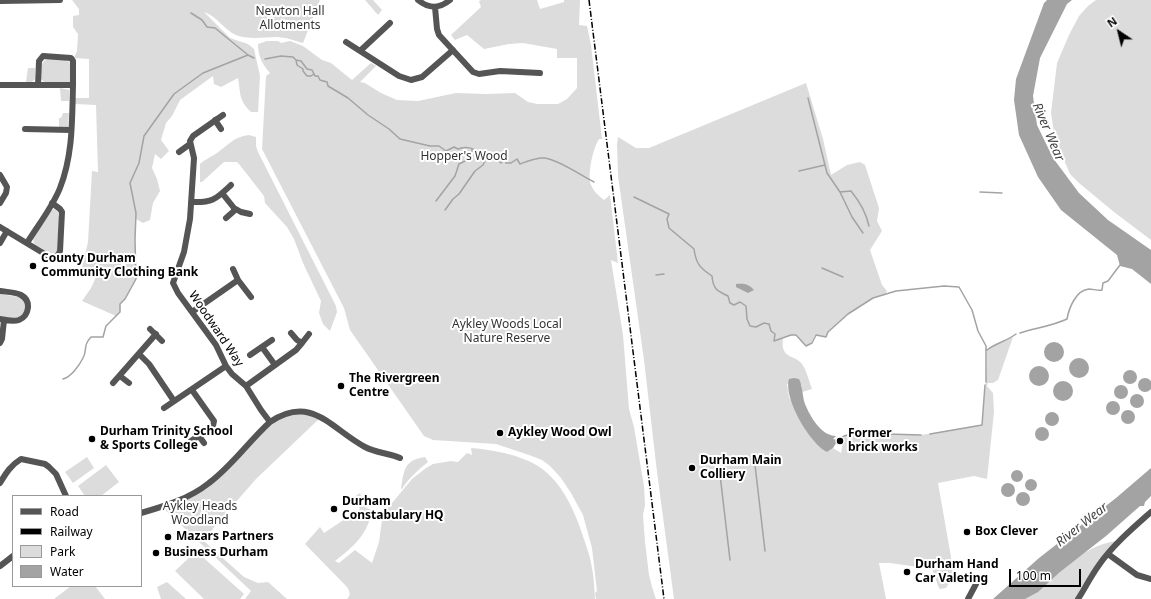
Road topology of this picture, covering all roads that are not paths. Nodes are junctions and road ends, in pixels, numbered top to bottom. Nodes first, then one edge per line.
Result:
1 (12, 0) edge
2 (60, 0) edge
3 (418, 0) edge
4 (450, 0) edge
5 (0, 1) edge
6 (435, 8) junction
7 (390, 24) dead end
8 (346, 42) dead end
9 (453, 50) junction
10 (360, 51) junction
11 (540, 73) dead end
12 (38, 85) junction
13 (0, 86) edge
14 (72, 86) junction
15 (223, 115) dead end
16 (216, 120) junction
17 (25, 129) dead end
18 (221, 129) dead end
19 (72, 130) junction
20 (190, 144) junction
21 (179, 152) dead end
22 (0, 175) edge
23 (231, 185) dead end
24 (222, 193) junction
25 (191, 202) junction
26 (0, 203) edge
27 (52, 203) junction
28 (234, 208) junction
29 (250, 214) dead end
30 (226, 218) dead end
31 (0, 226) edge
32 (7, 231) junction
33 (0, 243) edge
34 (27, 243) junction
35 (233, 269) dead end
36 (238, 280) junction
37 (0, 291) edge
38 (251, 297) dead end
39 (192, 312) junction
40 (2, 319) edge
41 (150, 329) dead end
42 (291, 333) dead end
43 (156, 334) junction
44 (309, 334) dead end
45 (272, 340) dead end
46 (162, 341) dead end
47 (0, 343) edge
48 (302, 343) junction
49 (262, 347) junction
50 (139, 354) junction
51 (250, 355) dead end
52 (275, 365) junction
53 (226, 366) junction
54 (120, 376) junction
55 (113, 383) dead end
56 (128, 384) dead end
57 (246, 386) junction
58 (192, 390) junction
59 (174, 401) junction
60 (164, 408) dead end
61 (270, 422) junction
62 (199, 436) junction
63 (191, 441) dead end
64 (204, 443) dead end
65 (400, 458) dead end
66 (0, 483) edge
67 (66, 495) edge
68 (1151, 512) edge
69 (142, 513) edge
70 (1108, 554) junction
71 (12, 557) edge
72 (0, 566) edge
73 (1151, 579) edge
74 (976, 584) dead end
75 (968, 599) edge
76 (1078, 599) edge

1 - 2 street
1 - 5 street
3 - 6 street
4 - 6 street
6 - 9 street
7 - 10 street
8 - 10 street
9 - 10 street
9 - 11 street
12 - 13 street
12 - 14 street
12 - 14 street
14 - 19 street
15 - 16 street
16 - 18 street
16 - 20 street
17 - 19 street
19 - 27 street
20 - 21 street
20 - 25 street, Woodward Way
22 - 26 street
23 - 24 street
24 - 25 street
24 - 28 street
25 - 39 street, Woodward Way
27 - 34 street
27 - 34 street
28 - 29 street
28 - 30 street
31 - 32 street
32 - 33 street
32 - 34 street
35 - 36 street
36 - 38 street
36 - 39 street
37 - 40 street
39 - 53 street, Woodward Way
40 - 47 street
41 - 43 street
42 - 48 street
43 - 46 street
43 - 50 street
44 - 48 street
45 - 49 street
48 - 52 street
49 - 51 street
49 - 52 street
50 - 54 street
50 - 59 street
52 - 57 street
53 - 57 street, Woodward Way
53 - 58 street
54 - 55 street
54 - 56 street
57 - 61 street, Woodward Way
58 - 59 street
58 - 62 street
59 - 60 street
61 - 65 street
61 - 69 street
62 - 63 street
62 - 64 street
66 - 67 street
68 - 70 street
70 - 73 street
70 - 76 street
71 - 72 street
74 - 75 street

